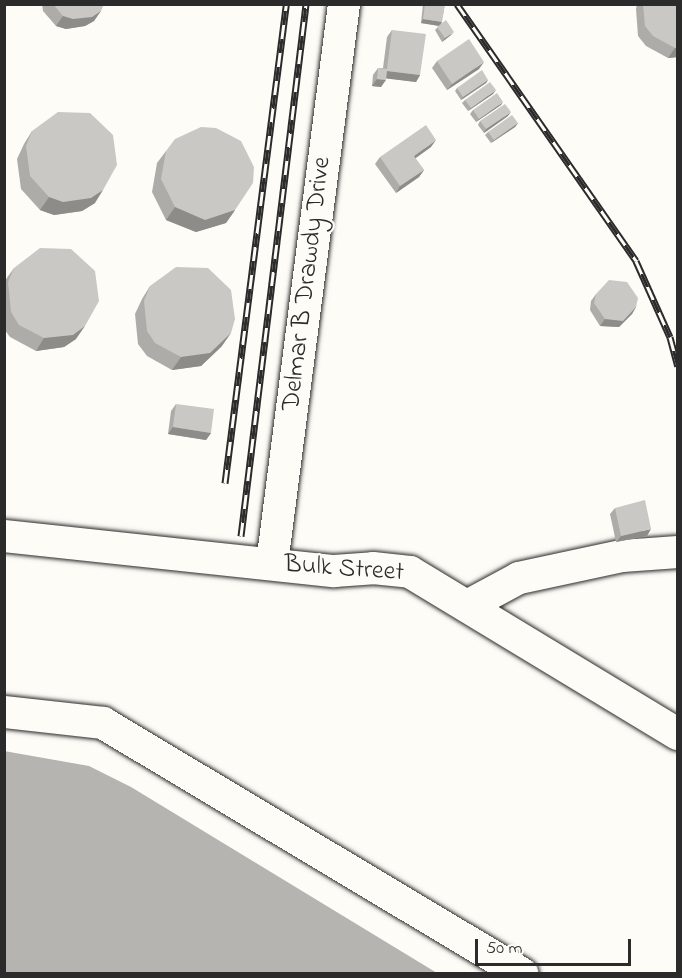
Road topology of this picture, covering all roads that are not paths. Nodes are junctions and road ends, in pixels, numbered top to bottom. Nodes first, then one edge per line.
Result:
1 (344, 4) edge
2 (4, 536) edge
3 (678, 552) edge
4 (272, 564) junction
5 (467, 606) junction
6 (4, 712) edge
7 (678, 734) edge
8 (523, 974) edge

1 - 4 street, Delmar B Drawdy Drive
2 - 4 street, Bulk Street
3 - 5 street
4 - 5 street, Bulk Street
5 - 7 street, Bulk Street
6 - 8 street

